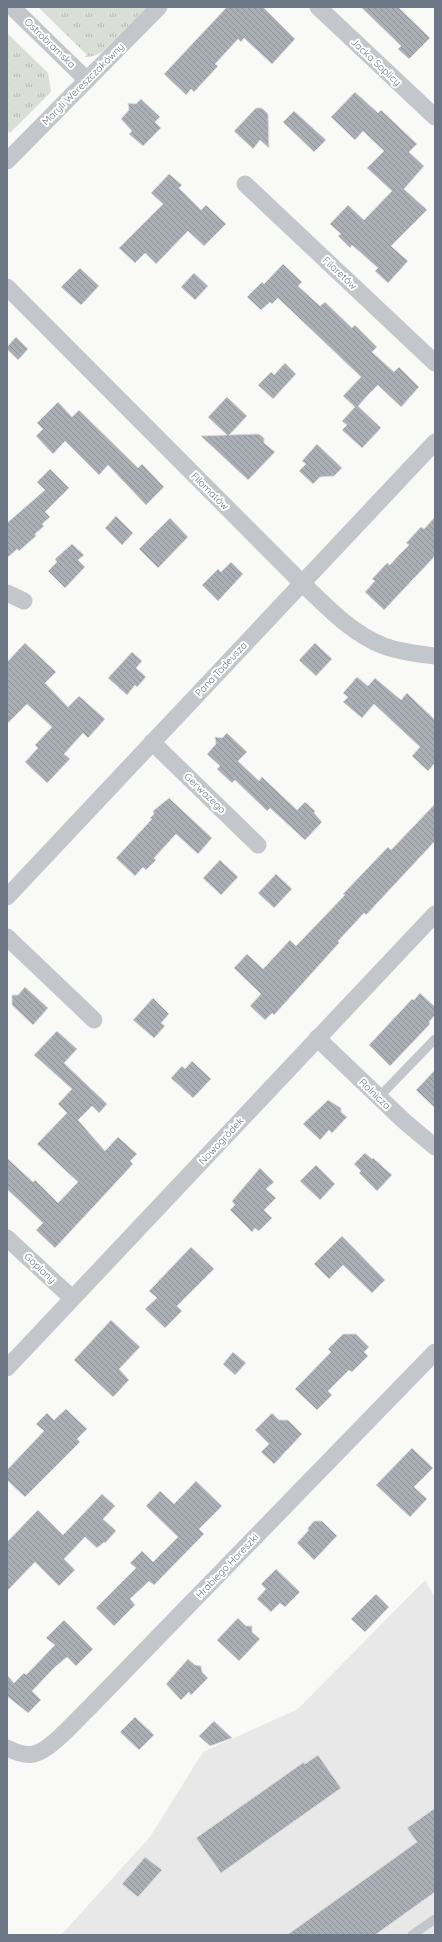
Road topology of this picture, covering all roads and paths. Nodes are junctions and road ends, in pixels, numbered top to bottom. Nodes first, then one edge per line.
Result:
1 (12, 7) edge
2 (159, 7) edge
3 (318, 7) edge
4 (87, 80) junction
5 (435, 117) edge
6 (7, 160) edge
7 (245, 184) dead end
8 (7, 288) edge
9 (435, 363) edge
10 (435, 442) edge
11 (302, 583) junction
12 (7, 593) edge
13 (24, 601) dead end
14 (435, 656) edge
15 (152, 742) junction
16 (258, 845) dead end
17 (7, 897) edge
18 (435, 914) edge
19 (7, 937) edge
20 (94, 1020) dead end
21 (317, 1038) junction
22 (435, 1039) edge
23 (379, 1097) junction
24 (435, 1147) edge
25 (7, 1238) edge
26 (72, 1298) junction
27 (435, 1352) edge
28 (7, 1368) edge
29 (7, 1748) edge
30 (435, 1919) edge
31 (412, 1935) edge

1 - 4 street, Ostrobramska
2 - 4 street, Maryli Wereszczakówny
3 - 5 street, Jacka Soplicy
4 - 6 street, Maryli Wereszczakówny
7 - 9 street, Filaretów
8 - 11 street, Filomatów
10 - 11 street, Pana Tadeusza
11 - 14 street, Filomatów
11 - 15 street, Pana Tadeusza
12 - 13 street
15 - 16 street, Gerwazego
15 - 17 street, Pana Tadeusza
18 - 21 street, Nowogródek
19 - 20 street
21 - 23 street, Rolnicza
21 - 26 street, Nowogródek
22 - 23 lane
23 - 24 street, Rolnicza
25 - 26 street, Goplany
26 - 28 street, Nowogródek
27 - 29 street, Hrabiego Horeszki
30 - 31 lane

